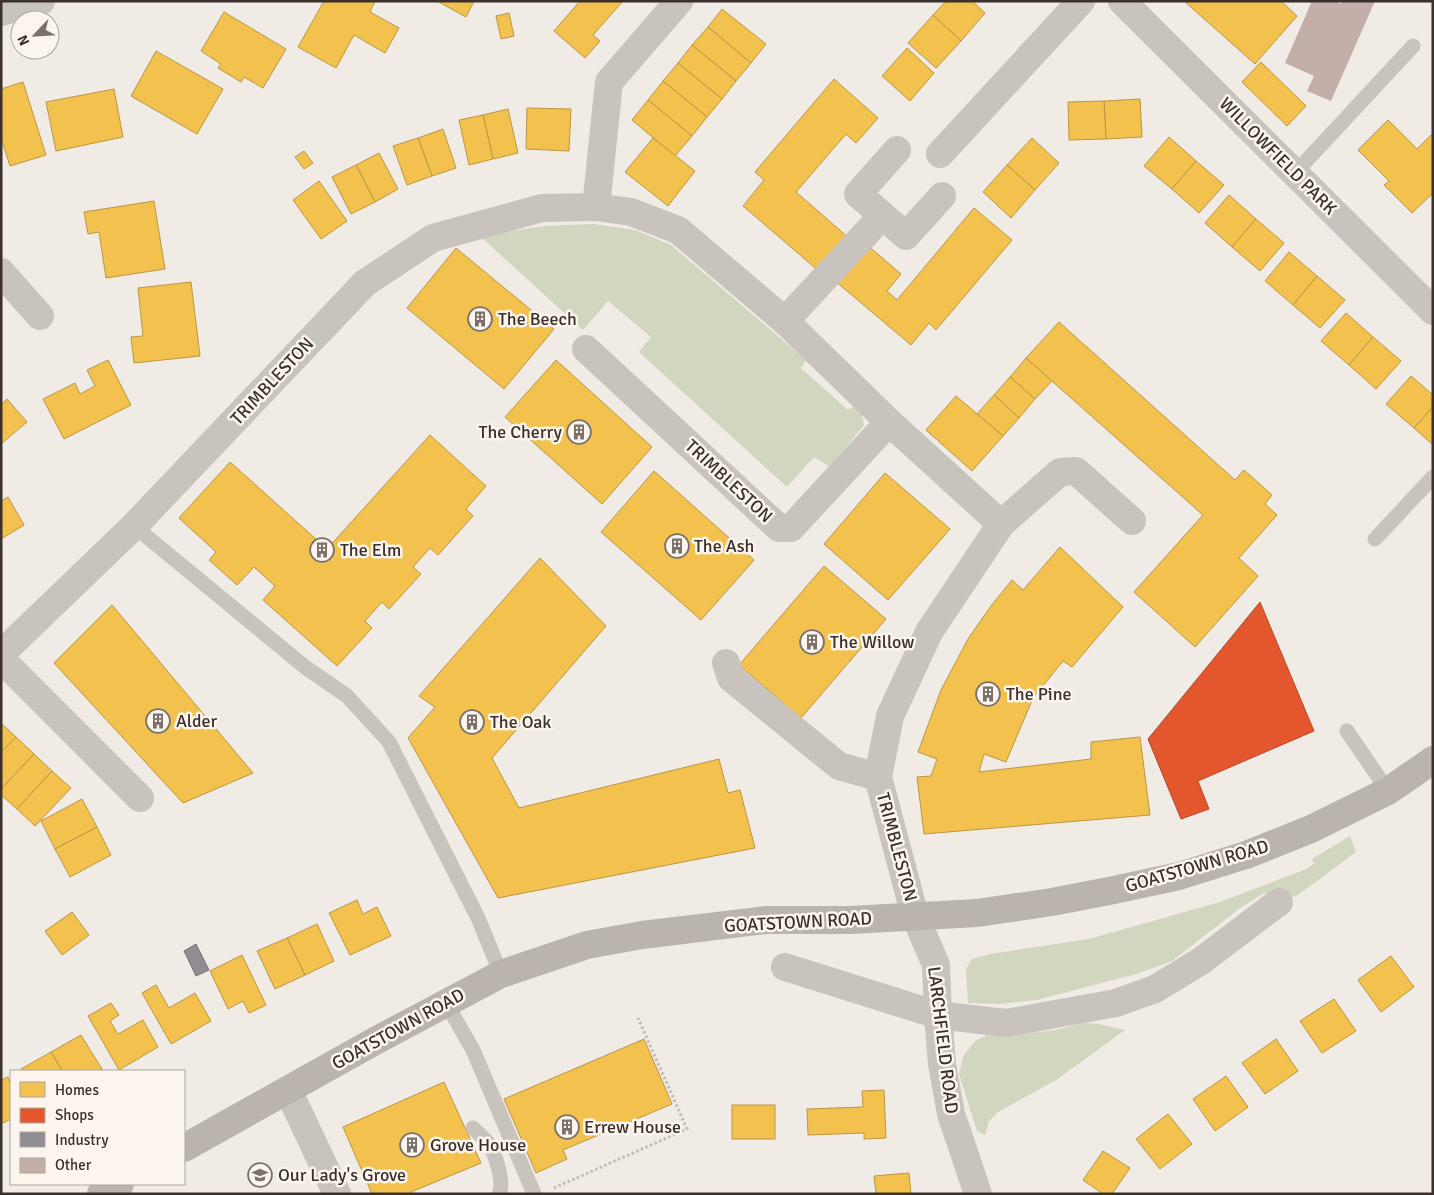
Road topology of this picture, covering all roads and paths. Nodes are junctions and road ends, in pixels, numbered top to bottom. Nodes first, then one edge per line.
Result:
1 (42, 1) edge
2 (679, 1) edge
3 (1081, 1) edge
4 (1122, 1) edge
5 (1, 12) edge
6 (1413, 46) dead end
7 (898, 150) dead end
8 (940, 154) dead end
9 (1295, 173) junction
10 (942, 196) dead end
11 (596, 207) junction
12 (882, 216) junction
13 (1, 272) edge
14 (1433, 311) edge
15 (40, 316) dead end
16 (785, 321) junction
17 (586, 349) dead end
18 (889, 422) junction
19 (1433, 477) edge
20 (1132, 521) dead end
21 (1001, 524) junction
22 (134, 526) junction
23 (1376, 539) dead end
24 (1, 654) edge
25 (1, 659) edge
26 (726, 663) dead end
27 (1347, 731) dead end
28 (1433, 760) edge
29 (878, 777) junction
30 (1388, 791) junction
31 (140, 798) dead end
32 (1279, 902) dead end
33 (915, 916) junction
34 (785, 966) dead end
35 (501, 974) junction
36 (446, 1002) junction
37 (938, 1015) junction
38 (638, 1018) dead end
39 (288, 1090) junction
40 (473, 1128) dead end
41 (185, 1147) edge
42 (118, 1185) edge
43 (541, 1192) edge
44 (101, 1194) edge
45 (336, 1194) edge
46 (499, 1194) edge
47 (978, 1194) edge

1 - 5 street
2 - 11 street
3 - 8 street
4 - 9 street, WILLOWFIELD PARK
6 - 9 lane
7 - 12 street
9 - 14 street, WILLOWFIELD PARK
10 - 12 street
11 - 16 street, TRIMBLESTON
11 - 22 street, TRIMBLESTON
12 - 16 street
13 - 15 street
16 - 18 street, TRIMBLESTON
17 - 18 street, TRIMBLESTON
18 - 21 street, TRIMBLESTON
19 - 23 lane
20 - 21 street, TRIMBLESTON
21 - 29 street, TRIMBLESTON
22 - 24 street, TRIMBLESTON
22 - 35 lane
25 - 31 street
26 - 29 street, TRIMBLESTON
27 - 30 lane
28 - 30 main road, GOATSTOWN ROAD
29 - 33 street, TRIMBLESTON
30 - 33 main road, GOATSTOWN ROAD
32 - 37 street
33 - 35 main road, GOATSTOWN ROAD
33 - 37 street, LARCHFIELD ROAD
34 - 37 street
35 - 36 main road, GOATSTOWN ROAD
36 - 39 main road, GOATSTOWN ROAD
36 - 43 lane
37 - 47 street, LARCHFIELD ROAD
38 - 43 path
39 - 41 main road, GOATSTOWN ROAD
39 - 45 street
40 - 46 lane
42 - 44 main road

